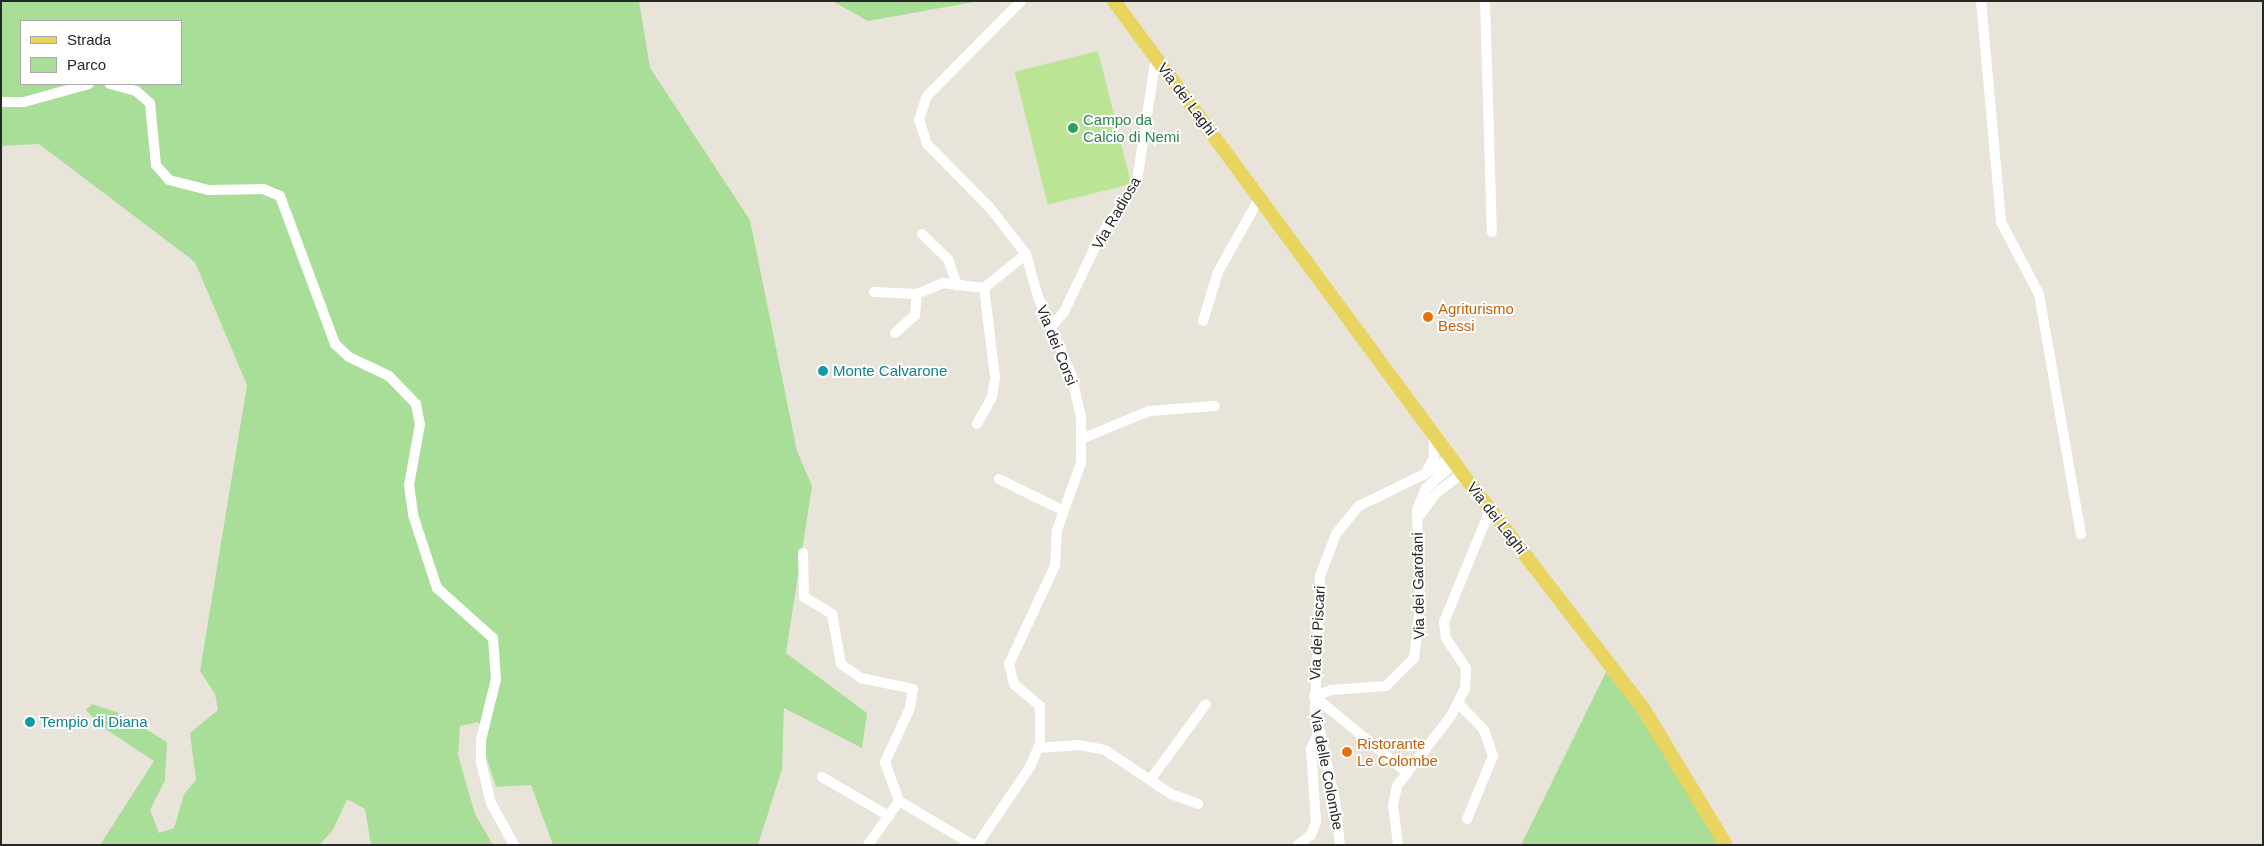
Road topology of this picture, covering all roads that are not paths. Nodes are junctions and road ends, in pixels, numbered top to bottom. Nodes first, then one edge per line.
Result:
1 (1021, 1) edge
2 (1114, 1) edge
3 (1486, 1) edge
4 (1981, 1) edge
5 (1156, 58) junction
6 (85, 85) edge
7 (115, 85) edge
8 (1, 102) edge
9 (1260, 197) junction
10 (1492, 232) dead end
11 (922, 234) dead end
12 (1026, 254) junction
13 (957, 285) junction
14 (984, 288) junction
15 (874, 292) dead end
16 (916, 294) junction
17 (1203, 321) dead end
18 (1051, 327) junction
19 (895, 333) dead end
20 (1215, 406) dead end
21 (977, 424) dead end
22 (1434, 434) junction
23 (1082, 439) junction
24 (1456, 465) junction
25 (1425, 474) junction
26 (999, 479) dead end
27 (1490, 510) junction
28 (1064, 511) junction
29 (2081, 534) dead end
30 (803, 553) dead end
31 (1314, 696) junction
32 (1206, 704) dead end
33 (1458, 704) junction
34 (1319, 731) junction
35 (1038, 748) junction
36 (1406, 772) junction
37 (822, 777) dead end
38 (1150, 780) junction
39 (899, 801) junction
40 (1198, 804) dead end
41 (889, 816) junction
42 (1467, 820) dead end
43 (514, 845) edge
44 (868, 845) edge
45 (975, 845) edge
46 (1298, 845) edge
47 (1340, 845) edge
48 (1398, 845) edge
49 (1726, 845) edge

1 - 12 street, Via dei Corsi
2 - 5 main road, Via dei Laghi
3 - 10 street
4 - 29 street
5 - 9 main road, Via dei Laghi
5 - 18 street, Via Radiosa
6 - 8 street
7 - 43 street
9 - 17 street
9 - 22 main road, Via dei Laghi
11 - 13 street
12 - 14 street
12 - 18 street, Via dei Corsi
13 - 14 street
13 - 16 street
14 - 21 street
15 - 16 street
16 - 19 street
18 - 23 street, Via dei Corsi
20 - 23 street
22 - 24 main road, Via dei Laghi
22 - 25 street
23 - 28 street, Via dei Corsi
24 - 25 street, Via dei Piscari
24 - 27 main road, Via dei Laghi
24 - 31 street, Via dei Garofani
25 - 31 street, Via dei Piscari
26 - 28 street
27 - 33 street
27 - 49 main road, Via dei Laghi
28 - 35 street, Via dei Corsi
30 - 39 street
31 - 34 street, Via delle Colombe
31 - 36 street
32 - 38 street
33 - 36 street
33 - 42 street
34 - 46 street
34 - 47 street, Via delle Colombe
35 - 38 street
35 - 45 street, Via dei Corsi
36 - 48 street
37 - 41 street
38 - 40 street
39 - 41 street
39 - 45 street
41 - 44 street

